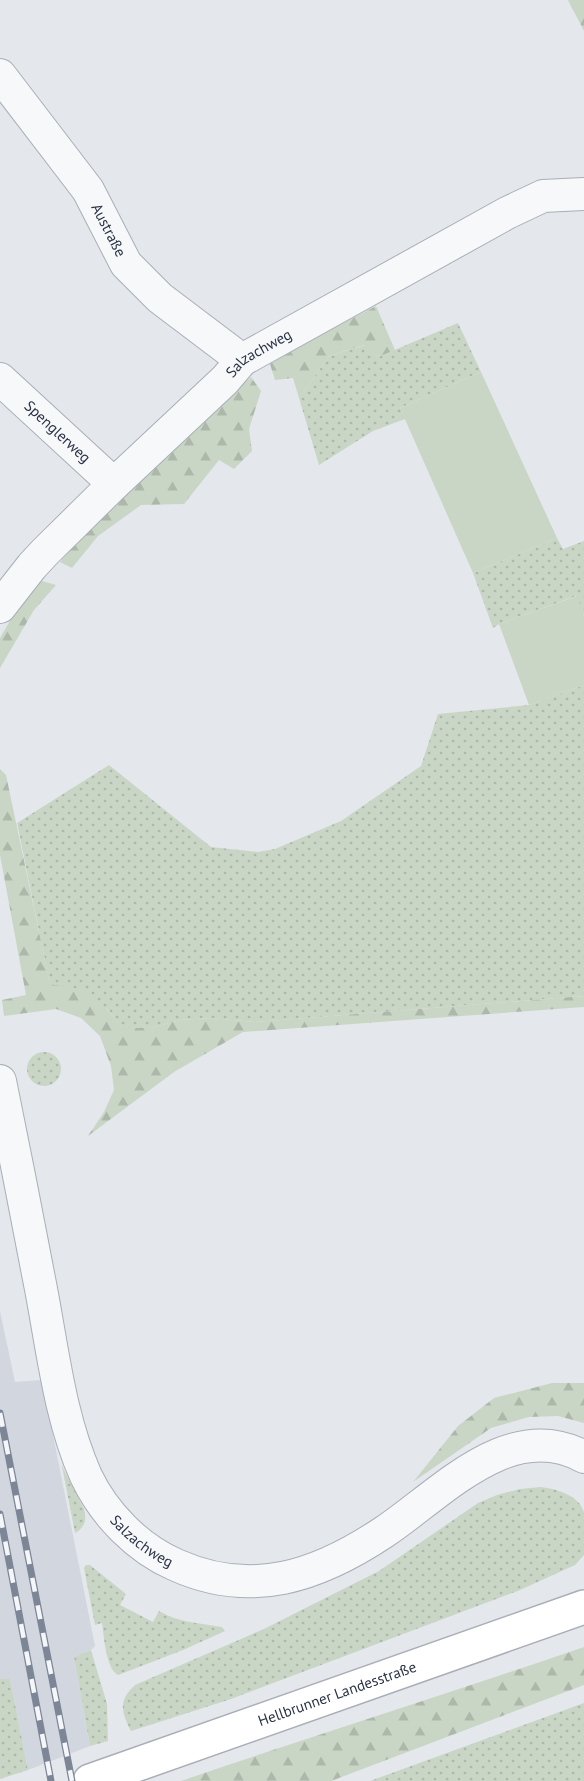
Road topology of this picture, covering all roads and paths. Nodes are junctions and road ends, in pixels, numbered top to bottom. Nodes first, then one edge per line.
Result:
1 (0, 75) edge
2 (584, 194) edge
3 (242, 360) junction
4 (0, 379) edge
5 (114, 484) junction
6 (0, 607) edge
7 (0, 1081) edge
8 (584, 1457) edge
9 (584, 1607) edge
10 (90, 1781) edge

1 - 3 street, Austraße
2 - 3 street, Salzachweg
3 - 5 street, Salzachweg
4 - 5 street, Spenglerweg
5 - 6 street, Salzachweg
7 - 8 street, Salzachweg
9 - 10 main road, Hellbrunner Landesstraße

